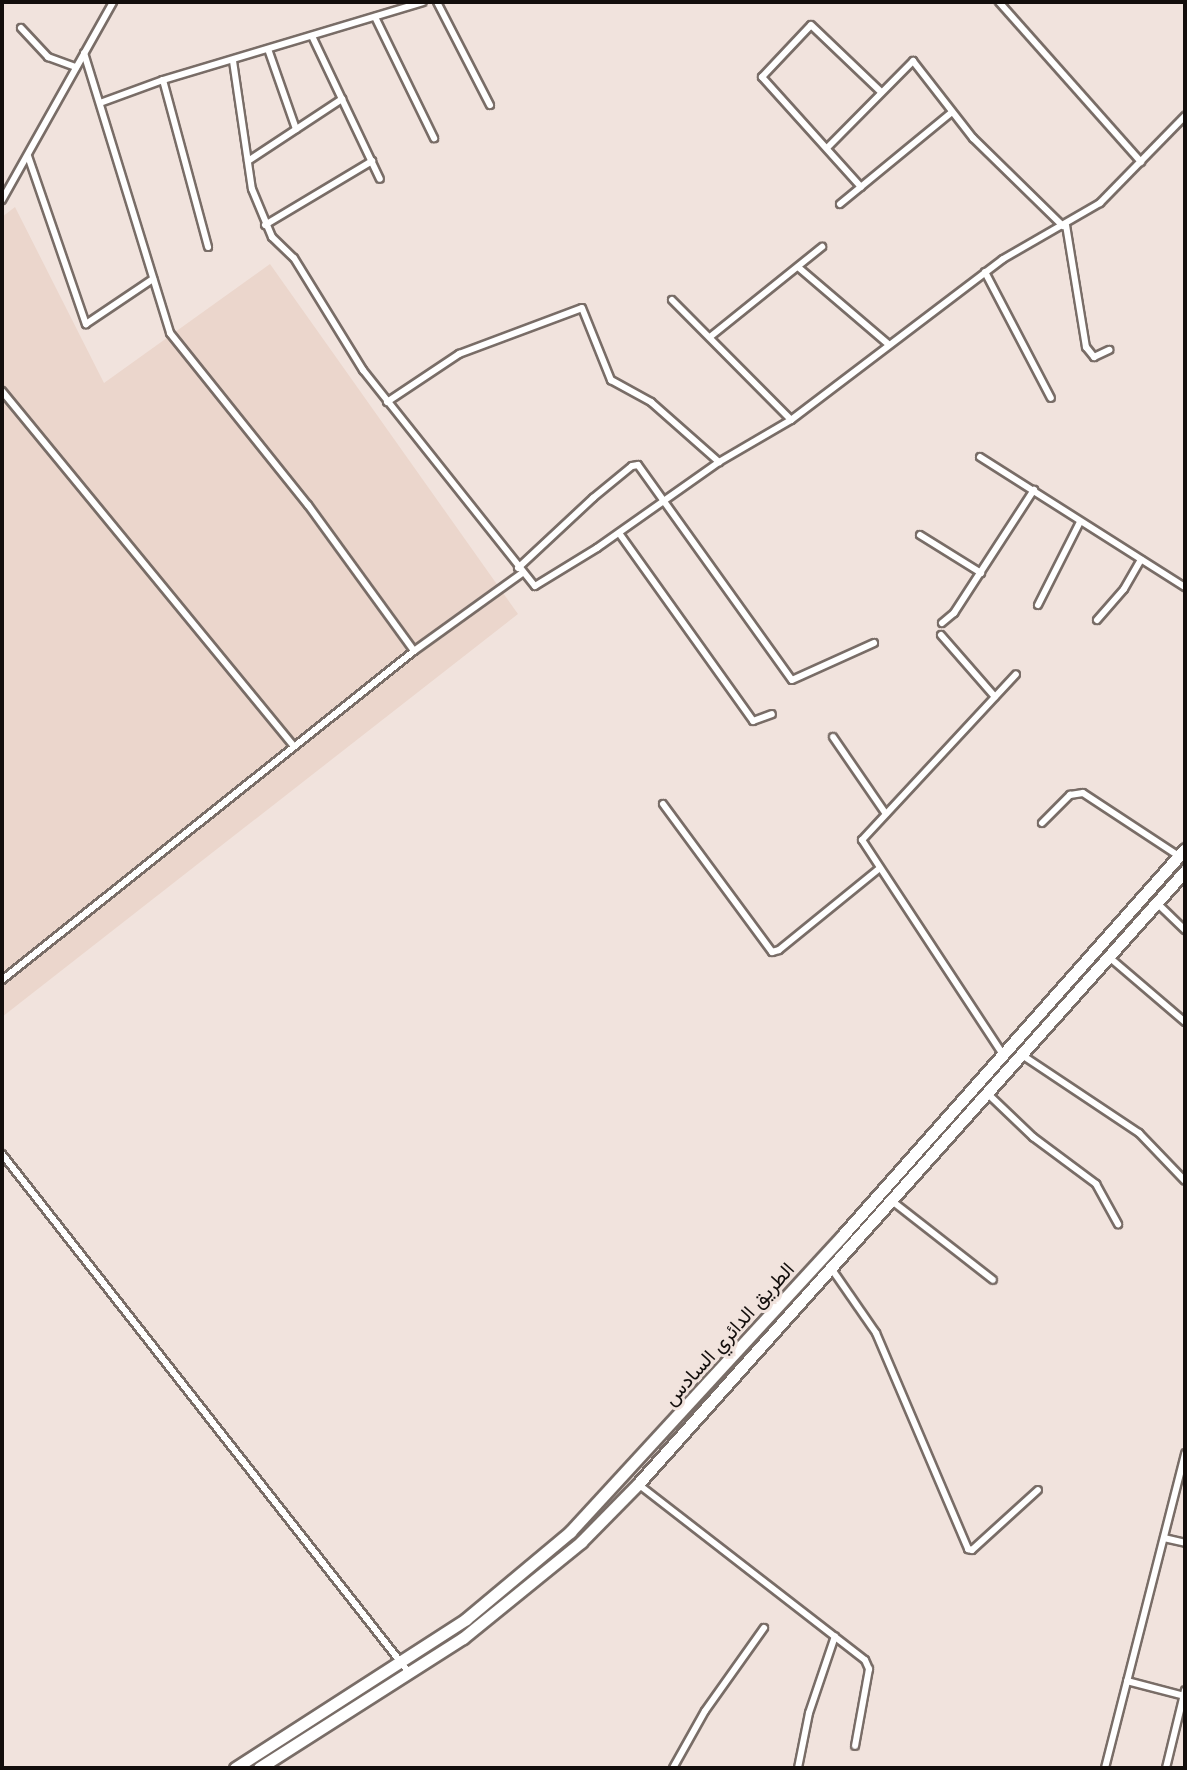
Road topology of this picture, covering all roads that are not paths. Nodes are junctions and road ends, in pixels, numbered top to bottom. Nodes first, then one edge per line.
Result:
1 (113, 2) edge
2 (423, 2) edge
3 (437, 2) edge
4 (999, 2) edge
5 (375, 17) junction
6 (21, 28) dead end
7 (312, 36) junction
8 (268, 49) junction
9 (84, 53) junction
10 (233, 61) junction
11 (76, 67) junction
12 (163, 80) junction
13 (881, 92) junction
14 (342, 99) junction
15 (100, 103) junction
16 (490, 105) dead end
17 (952, 112) junction
18 (1185, 116) edge
19 (296, 129) junction
20 (434, 138) dead end
21 (828, 147) junction
22 (28, 156) junction
23 (248, 161) junction
24 (372, 161) junction
25 (1141, 162) junction
26 (380, 179) dead end
27 (861, 187) junction
28 (2, 200) edge
29 (840, 204) dead end
30 (265, 225) junction
31 (1065, 225) junction
32 (208, 247) dead end
33 (822, 247) dead end
34 (798, 267) junction
35 (985, 272) junction
36 (153, 279) junction
37 (672, 300) dead end
38 (710, 337) junction
39 (888, 344) junction
40 (1109, 350) dead end
41 (2, 391) edge
42 (1051, 398) dead end
43 (387, 402) junction
44 (791, 420) junction
45 (980, 457) dead end
46 (719, 462) junction
47 (1034, 490) junction
48 (665, 501) junction
49 (1080, 522) junction
50 (619, 533) junction
51 (920, 535) dead end
52 (1141, 559) junction
53 (520, 570) junction
54 (981, 573) junction
55 (1185, 587) edge
56 (1038, 605) dead end
57 (1097, 620) dead end
58 (942, 623) dead end
59 (941, 635) dead end
60 (874, 643) dead end
61 (414, 651) junction
62 (1016, 674) dead end
63 (995, 697) junction
64 (772, 714) dead end
65 (833, 737) dead end
66 (294, 747) junction
67 (663, 804) dead end
68 (886, 814) junction
69 (1042, 823) dead end
70 (1182, 853) edge
71 (880, 868) junction
72 (1185, 871) edge
73 (1157, 903) junction
74 (1185, 930) edge
75 (1109, 957) junction
76 (2, 980) edge
77 (1185, 1022) edge
78 (1021, 1032) junction
79 (1033, 1042) junction
80 (1002, 1053) junction
81 (1022, 1055) junction
82 (987, 1093) junction
83 (2, 1154) edge
84 (1185, 1181) edge
85 (891, 1201) junction
86 (1118, 1224) dead end
87 (831, 1268) junction
88 (993, 1280) dead end
89 (1185, 1453) edge
90 (638, 1484) junction
91 (1038, 1490) dead end
92 (610, 1493) junction
93 (620, 1503) junction
94 (1164, 1538) junction
95 (1185, 1543) edge
96 (503, 1590) junction
97 (512, 1602) junction
98 (764, 1628) dead end
99 (835, 1636) junction
100 (402, 1662) junction
101 (410, 1674) junction
102 (1127, 1681) junction
103 (1184, 1693) edge
104 (855, 1746) dead end
105 (235, 1768) edge
106 (259, 1768) edge
107 (673, 1768) edge
108 (798, 1768) edge
109 (1105, 1768) edge
110 (1166, 1768) edge

1 - 9 street
2 - 5 street
3 - 16 street
4 - 25 street
5 - 7 street
5 - 20 street
6 - 11 street
7 - 8 street
7 - 14 street
8 - 10 street
8 - 19 street
9 - 11 street
9 - 15 street
10 - 12 street
10 - 23 street
11 - 22 street
12 - 15 street
12 - 32 street
13 - 17 street
13 - 21 street
13 - 21 street
14 - 19 street
14 - 24 street
15 - 36 street
17 - 27 street
17 - 31 street
18 - 25 street
19 - 23 street
21 - 27 street
22 - 28 street
22 - 36 street
23 - 30 street
24 - 26 street
24 - 30 street
25 - 31 street
27 - 29 street
30 - 43 street
31 - 35 street
31 - 40 street
33 - 34 street
34 - 38 street
34 - 39 street
35 - 39 street
35 - 42 street
36 - 61 street
37 - 38 street
38 - 44 street
39 - 44 street
41 - 66 street
43 - 46 street
43 - 53 street
44 - 46 street
45 - 47 street
46 - 48 street
47 - 49 street
47 - 54 street
48 - 50 street
48 - 53 street
48 - 60 street
49 - 52 street
49 - 56 street
50 - 53 street
50 - 64 street
51 - 54 street
52 - 55 street
52 - 57 street
53 - 61 street
54 - 58 street
59 - 63 street
61 - 66 street
62 - 63 street
63 - 68 street
65 - 68 street
66 - 76 street
67 - 71 street
68 - 71 street
69 - 70 street
70 - 78 highway, الطريق الدائري السادس
71 - 80 street
72 - 73 highway, الطريق الدائري السادس
73 - 74 street
73 - 75 highway, الطريق الدائري السادس
75 - 77 street
75 - 79 highway, الطريق الدائري السادس
78 - 79 highway
78 - 80 highway, الطريق الدائري السادس
79 - 81 highway, الطريق الدائري السادس
80 - 92 highway, الطريق الدائري السادس
81 - 82 highway, الطريق الدائري السادس
81 - 84 street
82 - 85 highway, الطريق الدائري السادس
82 - 86 street
83 - 100 street
85 - 87 highway, الطريق الدائري السادس
85 - 88 street
87 - 90 highway, الطريق الدائري السادس
87 - 91 street
89 - 94 street
90 - 93 highway, الطريق الدائري السادس
90 - 99 street
92 - 93 highway
92 - 96 highway, الطريق الدائري السادس
93 - 97 highway, الطريق الدائري السادس
94 - 95 street
94 - 102 street
96 - 97 highway
96 - 100 highway, الطريق الدائري السادس
97 - 101 highway, الطريق الدائري السادس
98 - 107 street
99 - 104 street
99 - 108 street
100 - 101 street
100 - 105 highway, الطريق الدائري السادس
101 - 106 highway, الطريق الدائري السادس
102 - 103 street
102 - 109 street
103 - 110 street

